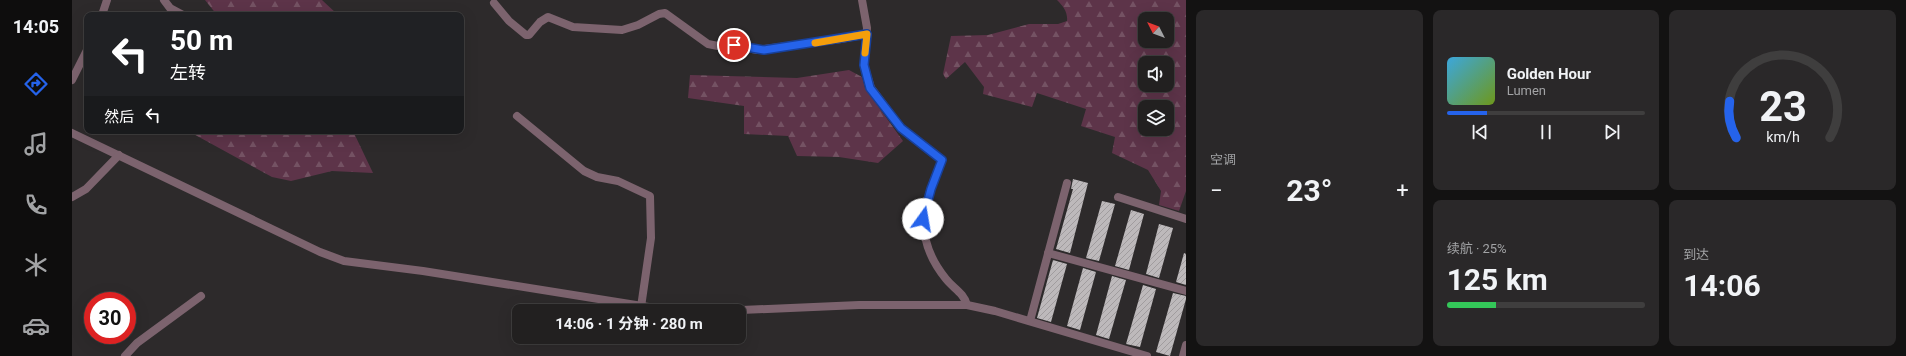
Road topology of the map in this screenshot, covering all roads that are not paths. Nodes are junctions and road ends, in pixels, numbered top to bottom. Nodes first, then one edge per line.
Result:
1 (107, 0) edge
2 (164, 0) edge
3 (862, 0) edge
4 (494, 3) dead end
5 (103, 12) edge
6 (177, 12) edge
7 (867, 34) junction
8 (84, 56) edge
9 (72, 80) edge
10 (517, 116) dead end
11 (72, 132) edge
12 (119, 156) junction
13 (1067, 183) dead end
14 (72, 197) edge
15 (1118, 197) dead end
16 (1186, 219) edge
17 (1048, 253) junction
18 (1186, 291) edge
19 (202, 296) dead end
20 (623, 304) edge
21 (641, 304) edge
22 (967, 305) junction
23 (746, 310) edge
24 (1030, 321) junction
25 (1186, 345) edge
26 (125, 356) edge
27 (1147, 356) edge
28 (1183, 356) edge

1 - 5 street
2 - 6 street
3 - 7 street
4 - 7 street
7 - 22 street
8 - 9 street
10 - 21 street
11 - 12 street
12 - 14 street
12 - 20 street
13 - 17 street
15 - 16 street
17 - 18 street
17 - 24 street
19 - 26 street
22 - 23 street
22 - 24 street
24 - 27 street
25 - 28 street

